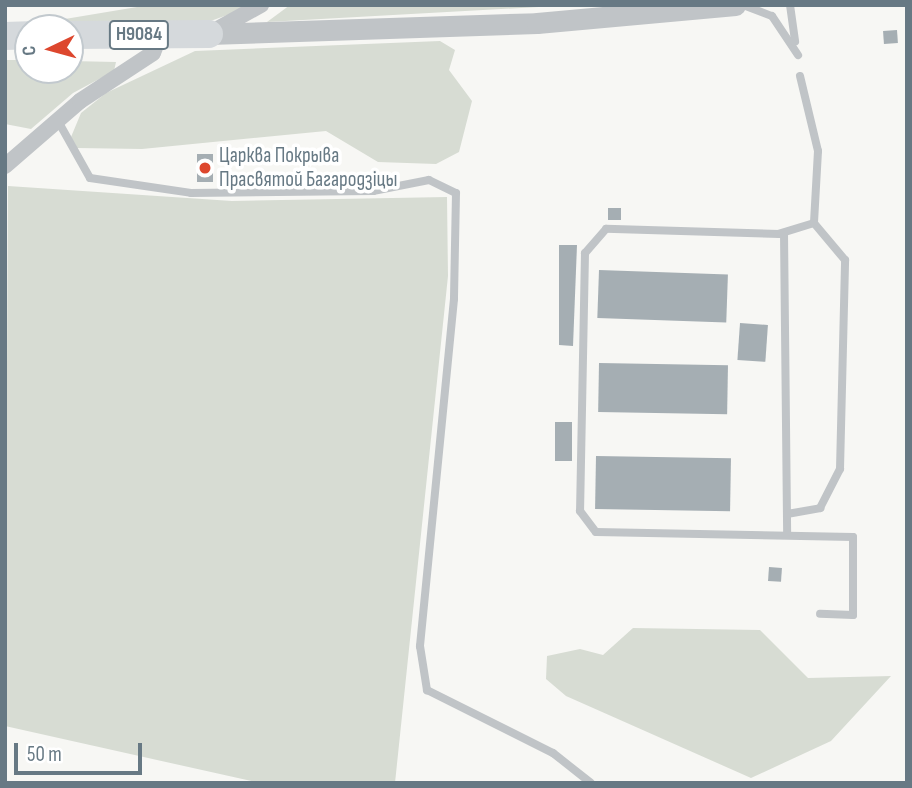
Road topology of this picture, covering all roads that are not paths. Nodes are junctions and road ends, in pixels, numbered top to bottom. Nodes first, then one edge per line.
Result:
1 (261, 5) edge
2 (735, 5) edge
3 (743, 5) edge
4 (790, 5) edge
5 (209, 34) junction
6 (84, 35) edge
7 (160, 35) junction
8 (800, 76) dead end
9 (58, 121) junction
10 (5, 166) edge
11 (814, 223) junction
12 (784, 233) junction
13 (787, 514) junction
14 (787, 531) junction
15 (820, 614) dead end
16 (591, 783) edge

1 - 5 street
2 - 5 street, Н9084
3 - 4 lane
5 - 7 highway, Н9084
6 - 7 highway, Н9084
7 - 9 street
8 - 11 lane
9 - 10 street
9 - 16 lane
11 - 12 lane
11 - 13 lane
12 - 13 lane
12 - 14 lane
13 - 14 lane
14 - 15 lane

